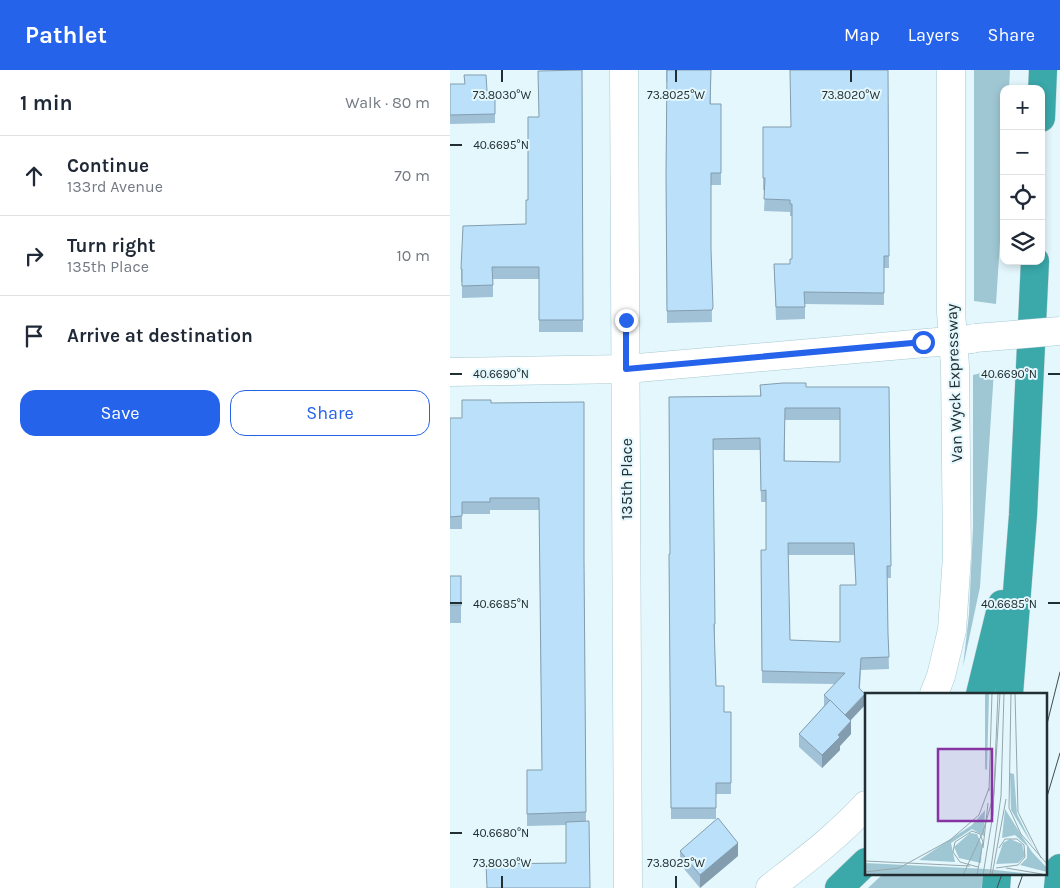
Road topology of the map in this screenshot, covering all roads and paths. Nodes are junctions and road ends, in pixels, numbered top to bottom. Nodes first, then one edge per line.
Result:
1 (624, 70) edge
2 (951, 70) edge
3 (1044, 70) edge
4 (1043, 85) edge
5 (1035, 265) edge
6 (1060, 331) edge
7 (964, 339) junction
8 (626, 369) junction
9 (450, 372) edge
10 (1023, 515) junction
11 (934, 693) edge
12 (980, 693) edge
13 (1009, 693) edge
14 (865, 806) edge
15 (865, 863) edge
16 (1060, 868) edge
17 (628, 888) edge
18 (770, 888) edge
19 (839, 888) edge
20 (1058, 888) edge

1 - 8 street, 135th Place
2 - 7 street, Van Wyck Expressway
3 - 4 highway
5 - 10 highway
6 - 7 street, bridge
7 - 8 street
7 - 11 street, Van Wyck Expressway
8 - 9 street
8 - 17 street, 135th Place
10 - 12 highway
10 - 13 highway
14 - 18 street
15 - 19 highway
16 - 20 highway

